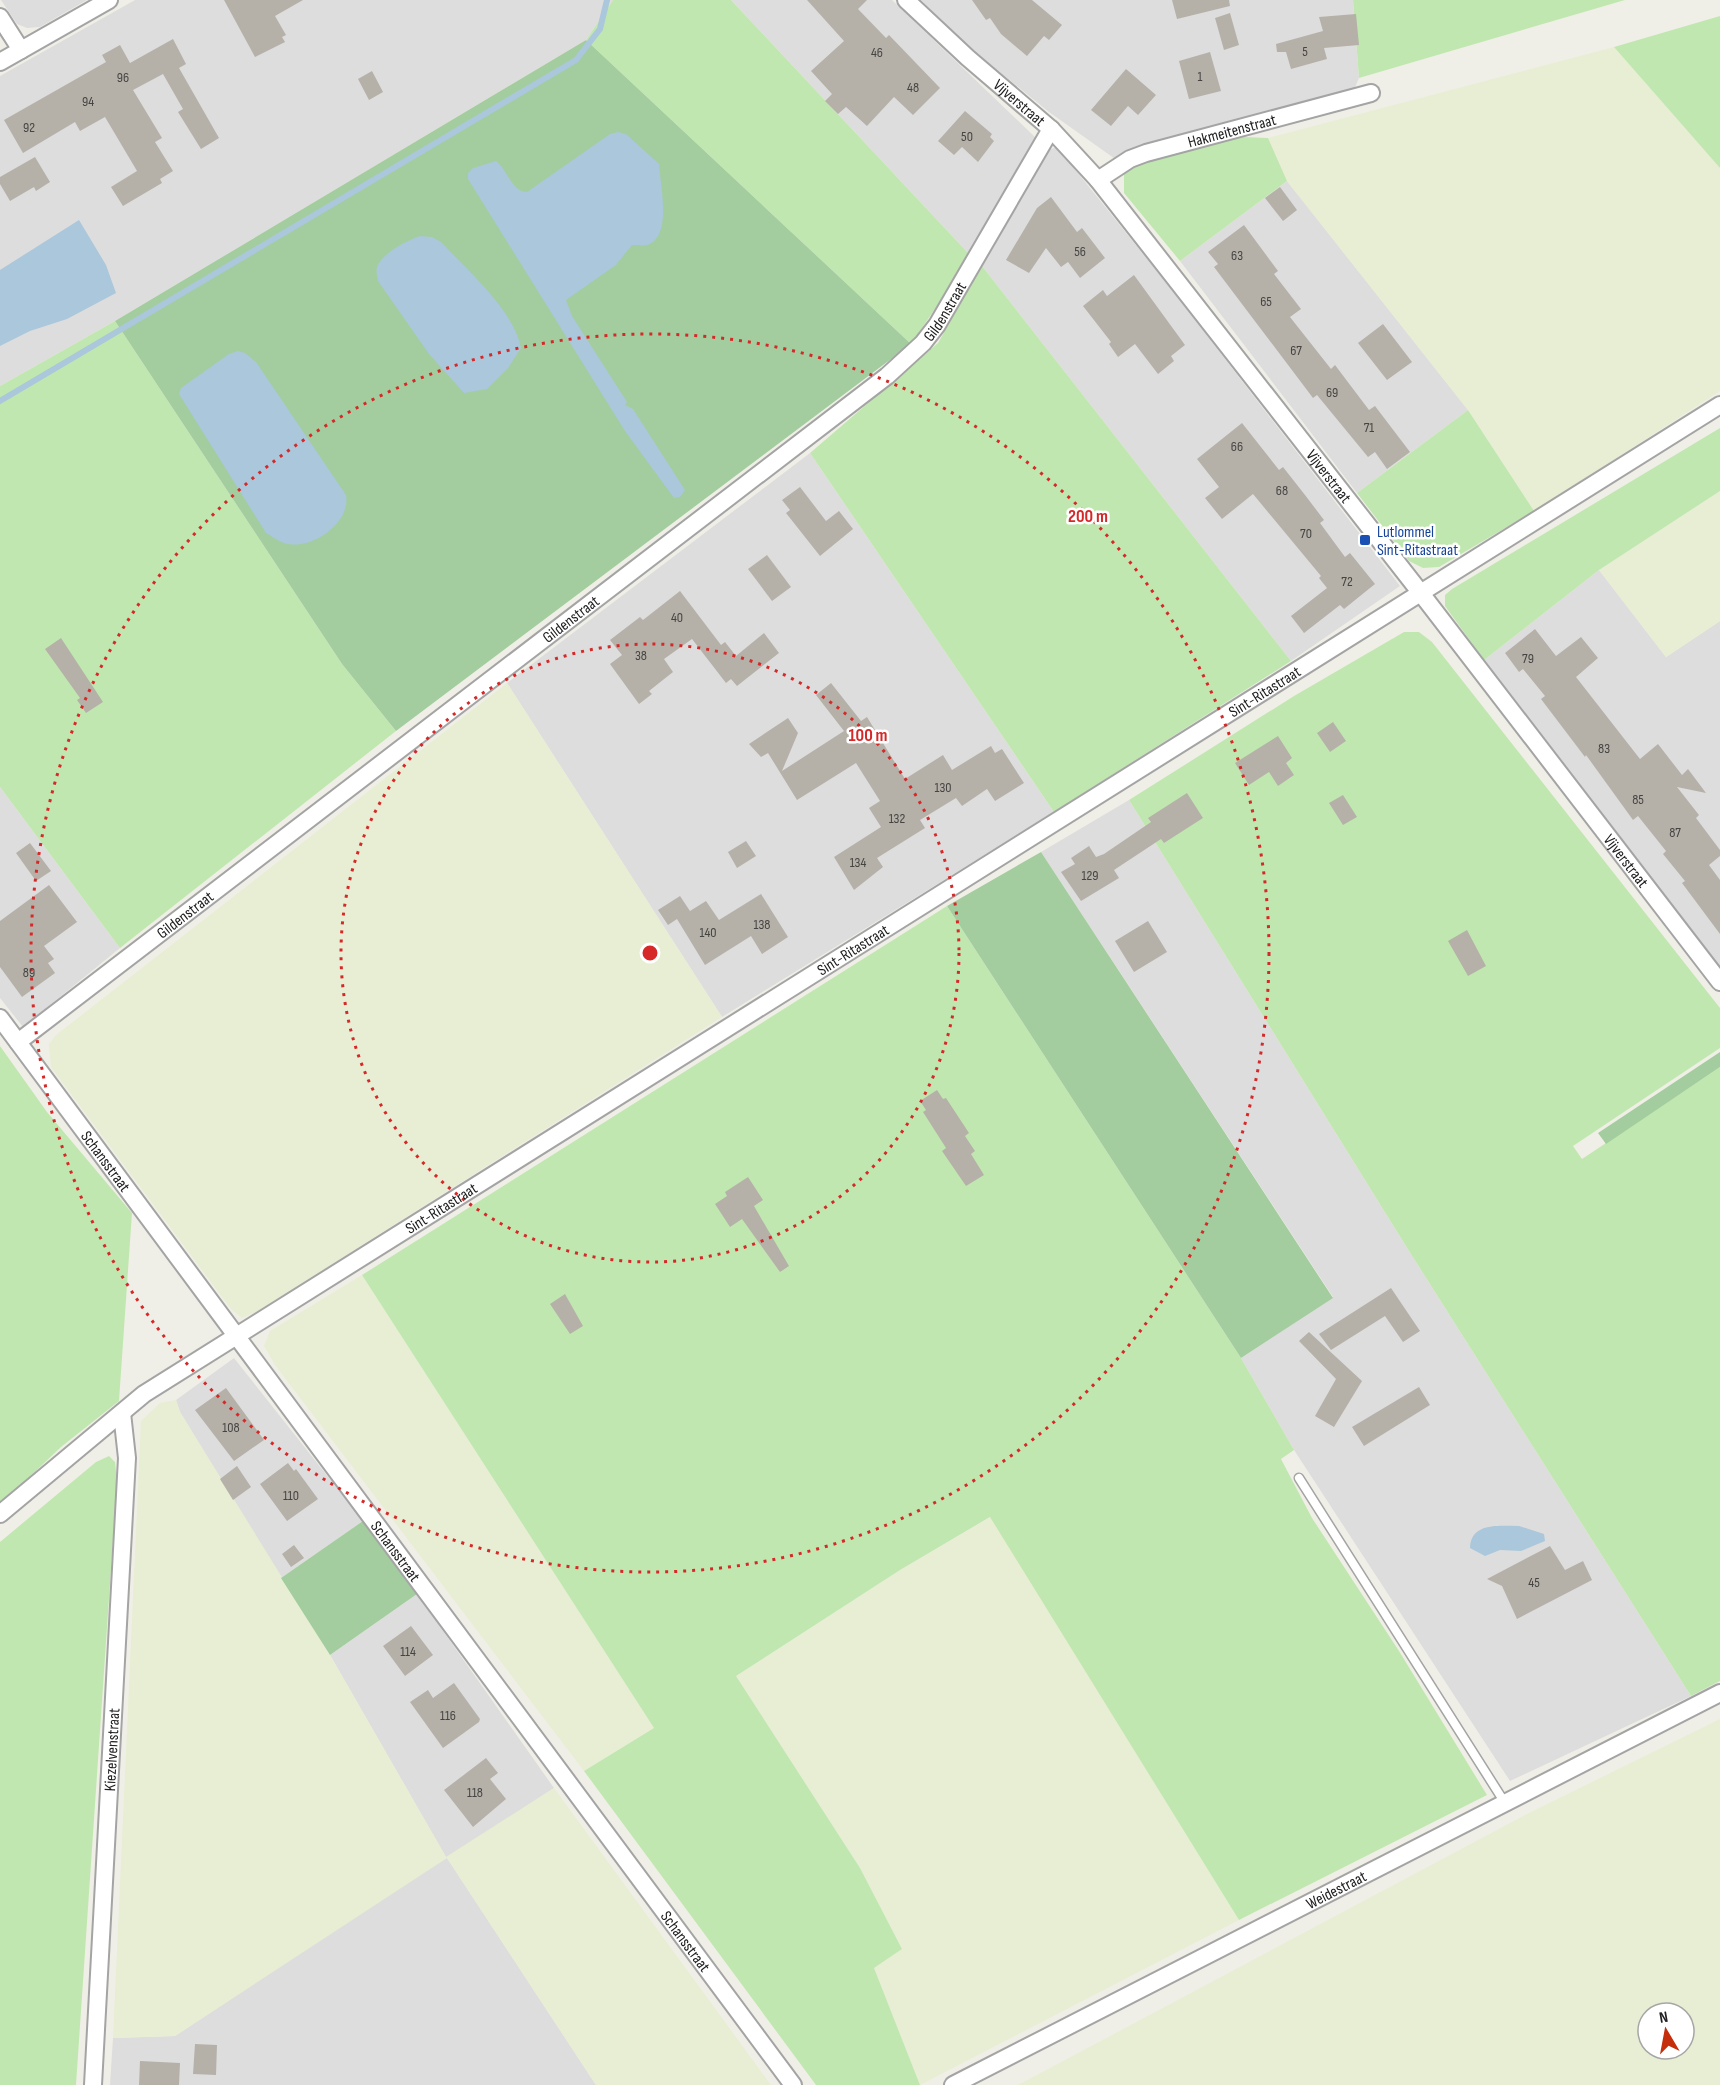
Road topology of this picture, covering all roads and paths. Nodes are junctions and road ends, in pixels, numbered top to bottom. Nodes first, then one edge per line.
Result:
1 (109, 0) edge
2 (906, 0) edge
3 (0, 17) edge
4 (21, 50) junction
5 (0, 62) edge
6 (1371, 93) dead end
7 (1051, 129) junction
8 (1098, 180) junction
9 (1720, 405) edge
10 (1420, 592) junction
11 (1720, 982) edge
12 (0, 1018) edge
13 (18, 1042) junction
14 (238, 1337) junction
15 (122, 1413) junction
16 (1299, 1478) dead end
17 (0, 1514) edge
18 (1720, 1693) edge
19 (1505, 1803) junction
20 (93, 2085) edge
21 (793, 2085) edge
22 (953, 2085) edge

1 - 4 street
2 - 7 street, Vijverstraat
3 - 4 street
4 - 5 street
6 - 8 street, Hakmeitenstraat
7 - 8 street, Vijverstraat
7 - 13 street, Gildenstraat
8 - 10 street, Vijverstraat
9 - 10 street, Sint-Ritastraat
10 - 11 street, Vijverstraat
10 - 14 street, Sint-Ritastraat
12 - 13 street, Schansstraat
13 - 14 street, Schansstraat
14 - 15 street, Sint-Ritastraat
14 - 21 street, Schansstraat
15 - 17 street, Sint-Ritastraat
15 - 20 street, Kiezelvenstraat
16 - 19 lane
18 - 19 street, Weidestraat
19 - 22 street, Weidestraat

